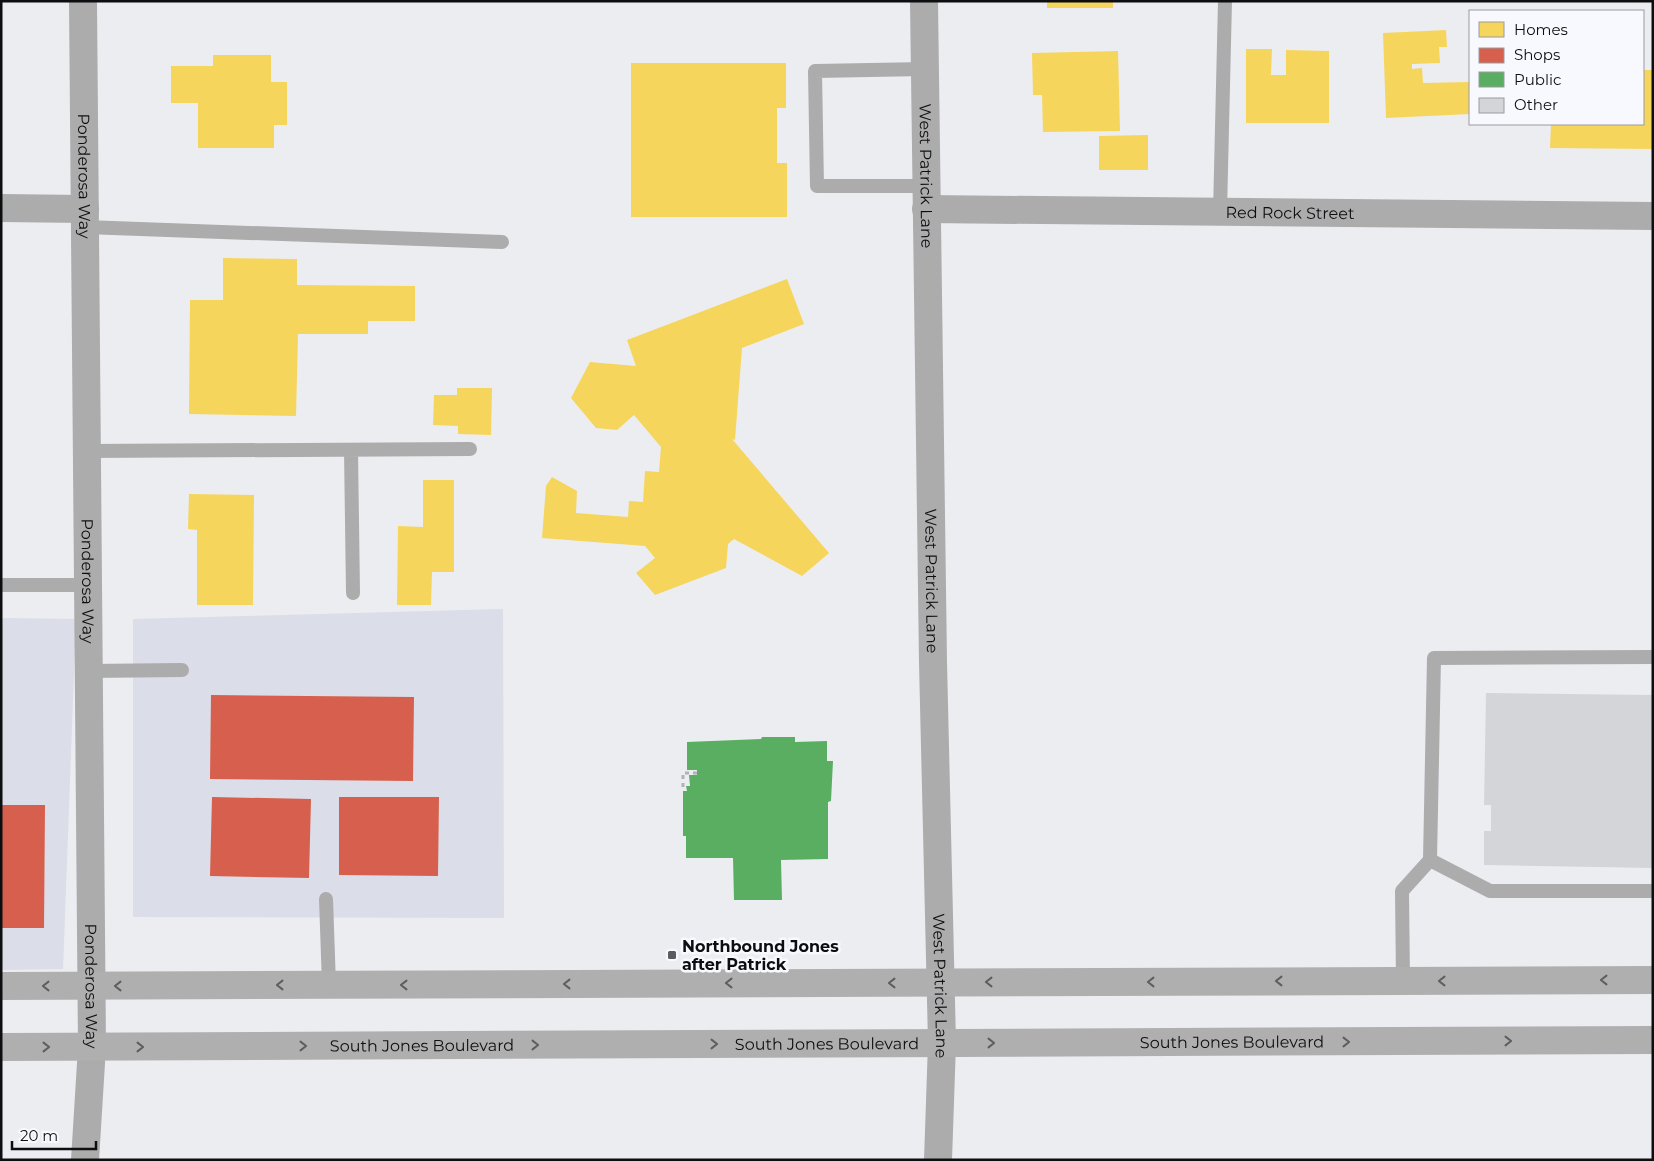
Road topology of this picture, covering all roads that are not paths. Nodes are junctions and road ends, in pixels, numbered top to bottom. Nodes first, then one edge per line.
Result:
1 (83, 1) edge
2 (924, 1) edge
3 (1225, 1) edge
4 (925, 69) junction
5 (926, 198) junction
6 (1, 208) edge
7 (1220, 212) junction
8 (1653, 216) edge
9 (85, 218) junction
10 (502, 242) dead end
11 (351, 450) junction
12 (470, 450) dead end
13 (87, 451) junction
14 (1, 585) edge
15 (88, 585) junction
16 (353, 593) dead end
17 (1653, 657) edge
18 (182, 670) dead end
19 (89, 672) junction
20 (1430, 860) junction
21 (1653, 891) edge
22 (326, 899) dead end
23 (1653, 980) edge
24 (1402, 981) junction
25 (940, 983) junction
26 (329, 985) junction
27 (1, 986) edge
28 (91, 986) junction
29 (1653, 1040) edge
30 (942, 1043) junction
31 (1, 1047) edge
32 (92, 1047) junction
33 (85, 1160) edge
34 (938, 1160) edge

1 - 9 street, Ponderosa Way
2 - 4 street, West Patrick Lane
3 - 7 lane
4 - 5 street, West Patrick Lane
4 - 5 lane
5 - 7 street, Red Rock Street
5 - 25 street, West Patrick Lane
6 - 9 street
7 - 8 street, Red Rock Street
9 - 10 lane
9 - 13 street, Ponderosa Way
11 - 12 lane
11 - 13 lane
11 - 16 lane
13 - 15 street, Ponderosa Way
14 - 15 lane
15 - 19 street, Ponderosa Way
17 - 20 lane
18 - 19 lane
19 - 28 street, Ponderosa Way
20 - 21 lane
20 - 24 lane
22 - 26 lane
23 -> 24 main road
24 -> 25 main road
25 -> 26 main road
25 - 30 street, West Patrick Lane
26 -> 28 main road
28 -> 27 main road
28 - 32 street, Ponderosa Way
30 -> 29 main road, South Jones Boulevard
32 -> 30 main road, South Jones Boulevard
30 - 34 street, West Patrick Lane
31 -> 32 main road, South Jones Boulevard
32 - 33 street, Ponderosa Way

